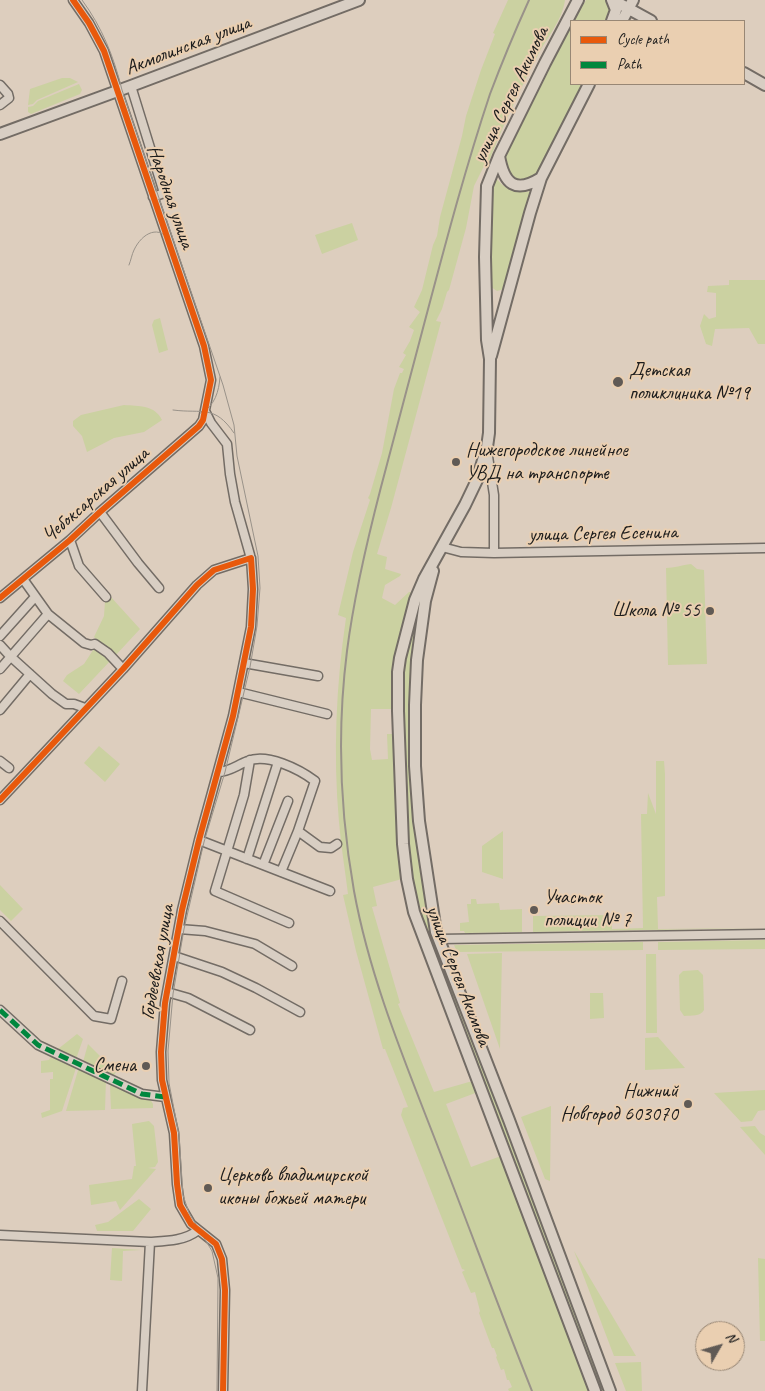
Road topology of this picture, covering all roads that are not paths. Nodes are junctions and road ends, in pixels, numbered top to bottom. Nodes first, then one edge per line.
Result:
1 (73, 0) edge
2 (359, 0) edge
3 (569, 0) edge
4 (578, 0) edge
5 (613, 0) edge
6 (631, 4) edge
7 (569, 18) junction
8 (612, 20) edge
9 (623, 20) edge
10 (650, 20) edge
11 (745, 74) edge
12 (0, 85) edge
13 (584, 85) edge
14 (588, 85) edge
15 (765, 85) edge
16 (131, 86) junction
17 (117, 92) junction
18 (580, 102) junction
19 (0, 105) edge
20 (0, 134) edge
21 (499, 156) junction
22 (541, 178) junction
23 (153, 197) junction
24 (486, 291) junction
25 (508, 294) junction
26 (490, 359) junction
27 (205, 411) junction
28 (487, 447) junction
29 (100, 512) junction
30 (70, 540) junction
31 (442, 547) junction
32 (765, 548) edge
33 (494, 553) junction
34 (250, 556) junction
35 (23, 579) junction
36 (159, 588) dead end
37 (36, 597) junction
38 (106, 597) dead end
39 (0, 598) edge
40 (421, 599) junction
41 (48, 614) junction
42 (0, 636) edge
43 (0, 645) edge
44 (10, 656) junction
45 (244, 663) junction
46 (0, 669) edge
47 (123, 669) junction
48 (30, 674) junction
49 (318, 676) dead end
50 (238, 692) junction
51 (85, 708) junction
52 (0, 710) edge
53 (327, 714) dead end
54 (250, 760) junction
55 (0, 761) edge
56 (278, 762) junction
57 (9, 768) dead end
58 (218, 772) junction
59 (0, 800) edge
60 (288, 801) dead end
61 (298, 831) junction
62 (199, 840) junction
63 (337, 844) dead end
64 (226, 851) junction
65 (247, 859) junction
66 (263, 865) junction
67 (281, 872) junction
68 (330, 891) dead end
69 (0, 921) edge
70 (290, 923) dead end
71 (179, 928) junction
72 (765, 934) edge
73 (438, 939) junction
74 (174, 956) junction
75 (292, 966) dead end
76 (122, 981) dead end
77 (167, 992) junction
78 (0, 1010) edge
79 (300, 1012) dead end
80 (250, 1030) dead end
81 (165, 1097) junction
82 (197, 1231) junction
83 (0, 1235) edge
84 (150, 1242) junction
85 (142, 1391) edge
86 (223, 1391) edge
87 (595, 1391) edge
88 (610, 1391) edge

1 - 17 street, Народная улица
2 - 16 main road, Акмолинская улица
3 - 7 main road
4 - 7 main road, улица Сергея Акимова
5 - 6 main road
5 - 8 main road
6 - 9 main road
6 - 10 main road
7 - 21 main road, улица Сергея Акимова
11 - 15 main road
12 - 19 street
13 - 18 main road
14 - 18 main road, улица Сергея Акимова
16 - 17 main road, Акмолинская улица
16 - 23 street
17 - 20 main road, Акмолинская улица
17 - 23 street, Народная улица
18 - 22 main road, улица Сергея Акимова
21 - 22 main road
21 - 24 main road, улица Сергея Акимова
22 - 25 main road, улица Сергея Акимова
23 - 27 street, Народная улица
24 - 25 main road
24 - 26 main road, улица Сергея Акимова
25 - 26 main road, улица Сергея Акимова
26 - 28 main road, улица Сергея Акимова
27 - 29 street, Чебоксарская улица
27 - 34 street, Гордеевская улица
28 - 31 main road, улица Сергея Акимова
28 - 33 street
29 - 30 street, Чебоксарская улица
29 - 36 street
30 - 35 street, Чебоксарская улица
30 - 38 street
31 - 33 street, улица Сергея Есенина
31 - 40 main road, улица Сергея Акимова
32 - 33 street, улица Сергея Есенина
34 - 45 street, Гордеевская улица
34 - 47 street
35 - 37 street
35 - 39 street, Чебоксарская улица
37 - 41 street
37 - 42 street
40 - 73 main road, улица Сергея Акимова
40 - 87 main road, улица Сергея Акимова
41 - 44 street
41 - 47 street
43 - 44 street
44 - 46 street
44 - 48 street
45 - 49 street
45 - 50 street, Гордеевская улица
47 - 51 street
48 - 51 street
48 - 52 street
50 - 53 street
50 - 58 street, Гордеевская улица
51 - 59 street
54 - 56 street
54 - 58 street
54 - 64 street
55 - 57 street
56 - 61 street
56 - 65 street
58 - 62 street, Гордеевская улица
60 - 66 street
61 - 63 street
61 - 67 street
62 - 64 street
62 - 71 street, Гордеевская улица
64 - 65 street
64 - 70 street
65 - 66 street
66 - 67 street
67 - 68 street
69 - 76 street
71 - 74 street, Гордеевская улица
71 - 75 street
72 - 73 street
73 - 88 main road, улица Сергея Акимова
74 - 77 street, Гордеевская улица
74 - 79 street
77 - 80 street
77 - 81 street, Гордеевская улица
78 - 81 street
81 - 82 street, Гордеевская улица
82 - 84 street
82 - 86 street, Гордеевская улица
83 - 84 street
84 - 85 street

